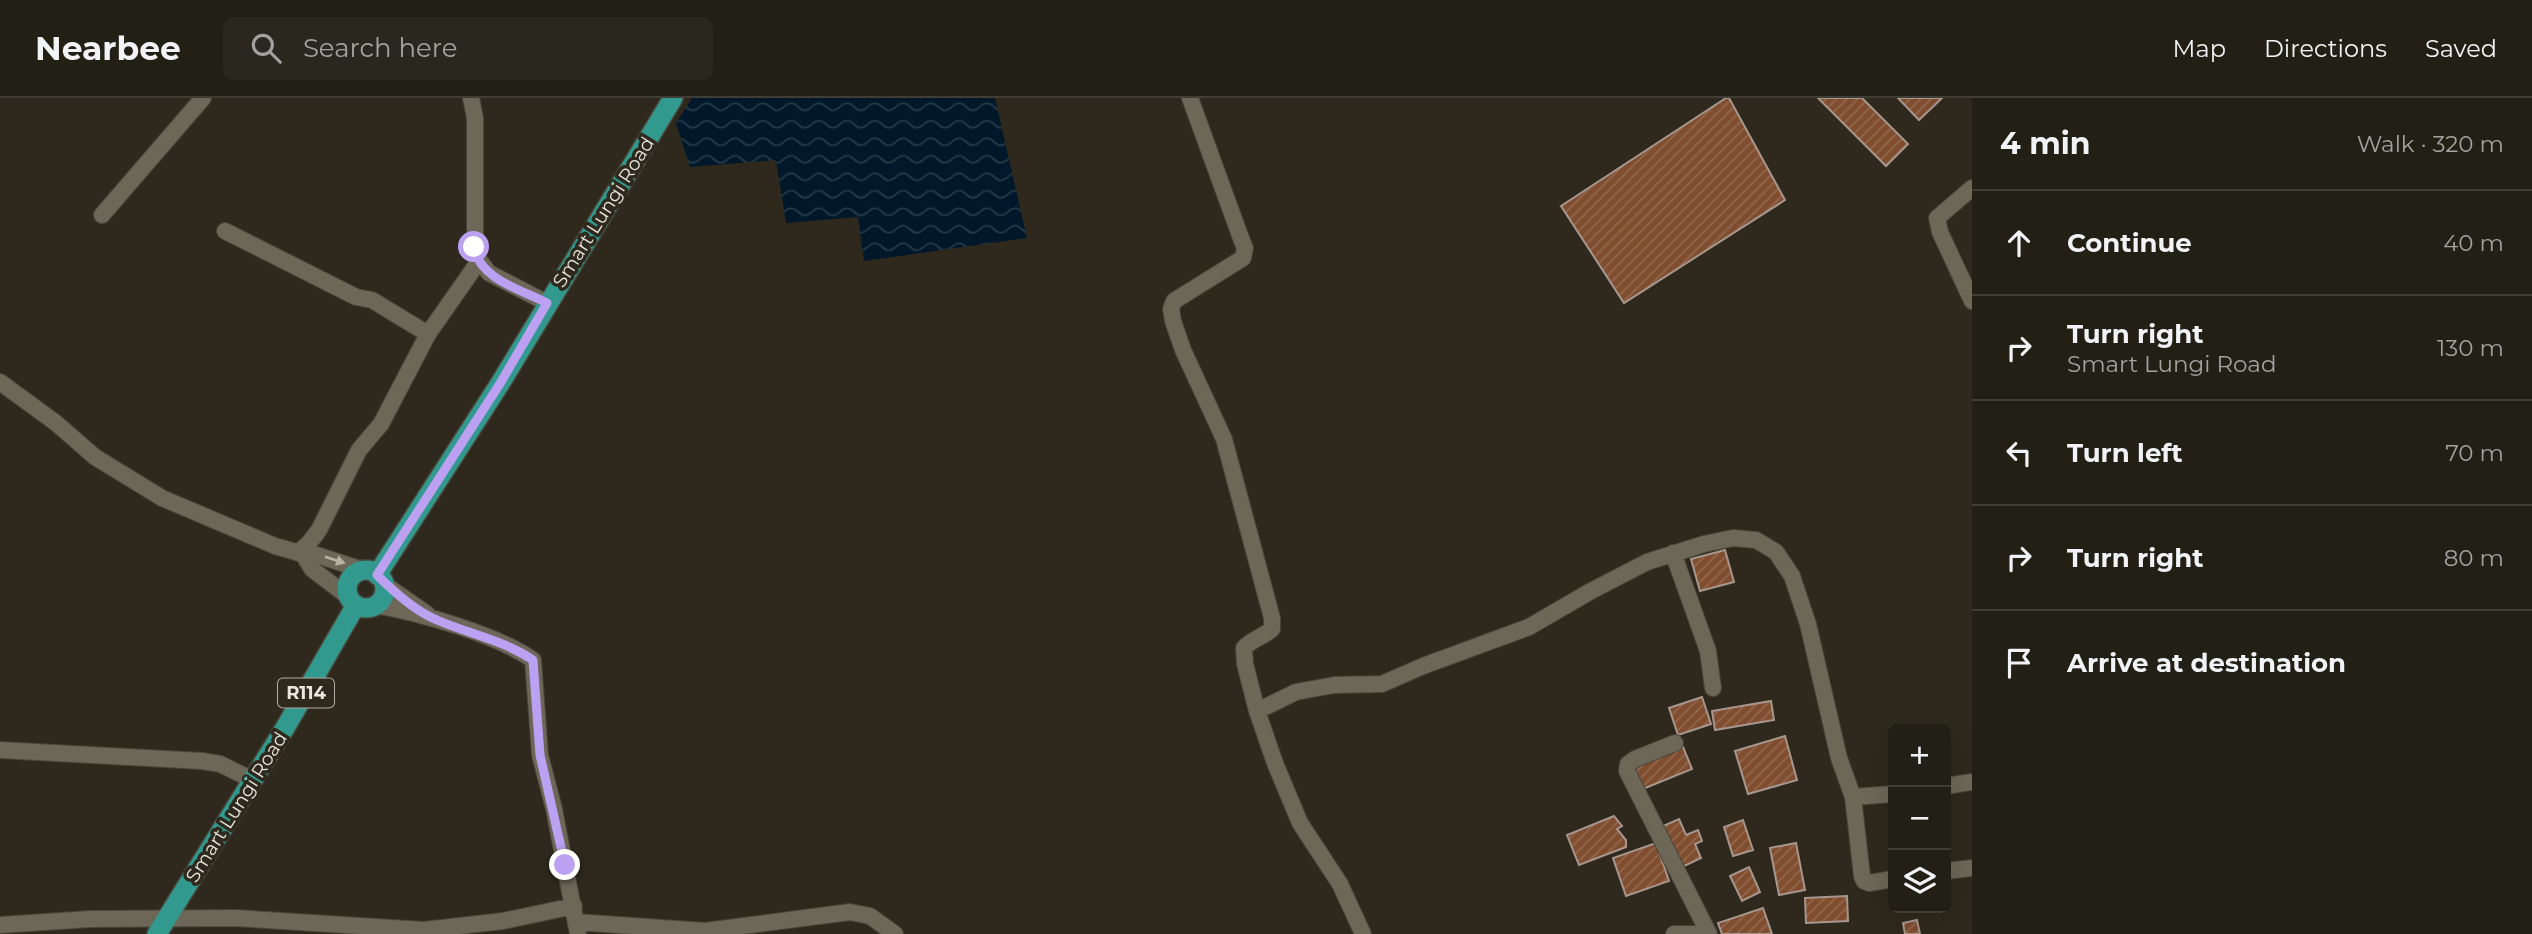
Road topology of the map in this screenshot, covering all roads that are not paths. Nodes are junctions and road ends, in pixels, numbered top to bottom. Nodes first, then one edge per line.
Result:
1 (203, 98) edge
2 (471, 98) edge
3 (673, 98) edge
4 (1190, 98) edge
5 (1972, 188) edge
6 (102, 215) dead end
7 (225, 231) dead end
8 (478, 261) junction
9 (1972, 301) edge
10 (547, 303) junction
11 (428, 334) junction
12 (0, 382) edge
13 (300, 553) junction
14 (1674, 553) junction
15 (376, 576) junction
16 (360, 603) junction
17 (435, 620) junction
18 (1713, 688) dead end
19 (1257, 712) junction
20 (1675, 743) dead end
21 (0, 750) edge
22 (253, 780) junction
23 (1972, 782) edge
24 (1951, 785) edge
25 (1888, 794) edge
26 (1853, 797) junction
27 (1972, 869) edge
28 (1951, 871) edge
29 (1888, 880) edge
30 (576, 921) edge
31 (0, 925) edge
32 (161, 927) edge
33 (895, 934) edge
34 (1363, 934) edge
35 (1674, 934) edge
36 (1700, 934) edge
37 (1709, 934) edge

1 - 6 street
2 - 8 street
3 - 10 main road, Smart Lungi Road / R114
4 - 19 street
5 - 9 street
7 - 11 street
8 - 10 street
8 - 11 street
10 - 15 main road, Smart Lungi Road / R114
11 - 13 street
12 - 13 street
13 -> 15 street
13 - 16 street
14 - 18 street
14 - 19 street
14 - 26 street
15 - 16 main road, R114
15 - 16 main road, R114
15 - 17 street
16 - 17 street
16 - 22 main road, Smart Lungi Road / R114
17 - 30 street
19 - 34 street
20 - 37 street
21 - 22 street
22 - 32 main road, Smart Lungi Road / R114
23 - 24 street
25 - 26 street
26 - 29 street
27 - 28 street
30 - 32 street
30 - 33 street
31 - 32 street
35 - 36 street

